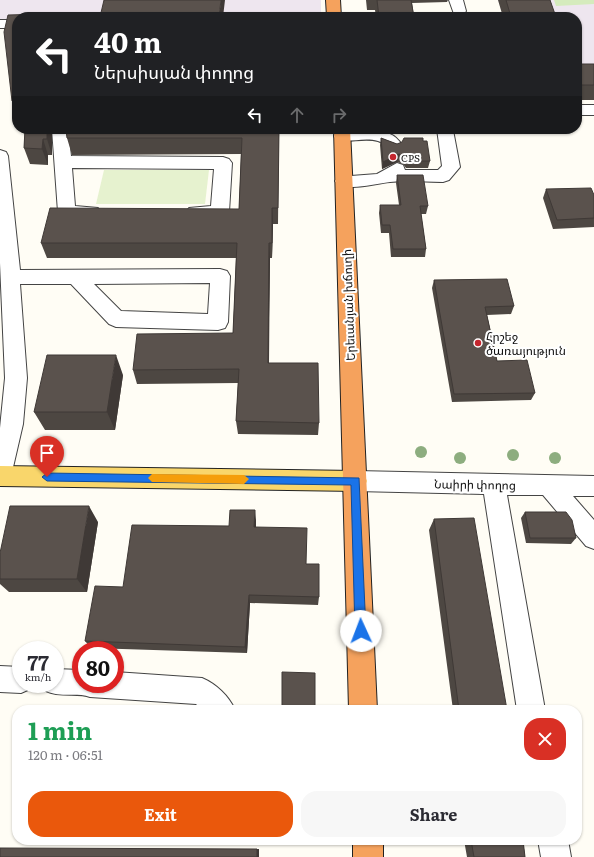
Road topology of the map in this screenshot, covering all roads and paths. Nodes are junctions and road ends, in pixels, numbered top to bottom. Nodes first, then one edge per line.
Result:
1 (333, 0) edge
2 (334, 12) edge
3 (0, 24) edge
4 (12, 24) edge
5 (582, 110) edge
6 (594, 110) edge
7 (60, 134) edge
8 (342, 134) edge
9 (362, 134) edge
10 (447, 134) edge
11 (394, 145) edge
12 (0, 156) edge
13 (62, 162) junction
14 (344, 181) junction
15 (105, 212) edge
16 (182, 212) edge
17 (11, 277) junction
18 (76, 277) junction
19 (0, 476) edge
20 (356, 481) junction
21 (494, 484) junction
22 (549, 485) junction
23 (594, 486) edge
24 (594, 538) edge
25 (0, 678) edge
26 (12, 679) edge
27 (124, 686) edge
28 (216, 705) edge
29 (363, 705) edge
30 (530, 705) edge
31 (368, 845) edge
32 (554, 845) edge
33 (368, 857) edge
34 (556, 857) edge

1 - 2 highway
3 - 4 street
5 - 6 street
7 - 13 street
8 - 14 highway, Երեւանյան խճուղի
9 - 11 street
10 - 14 street
12 - 17 street
13 - 15 street
13 - 16 street
14 - 20 highway, Երեւանյան խճուղի
17 - 18 street
17 - 19 street
18 - 18 street
19 - 20 main road
20 - 21 street, Նաիրի փողոց
20 - 29 highway, Երեւանյան խճուղի
21 - 22 street, Նաիրի փողոց
21 - 30 street
22 - 23 street, Նաիրի փողոց
22 - 24 street
25 - 26 street
27 - 28 street
31 - 33 highway
32 - 34 street

